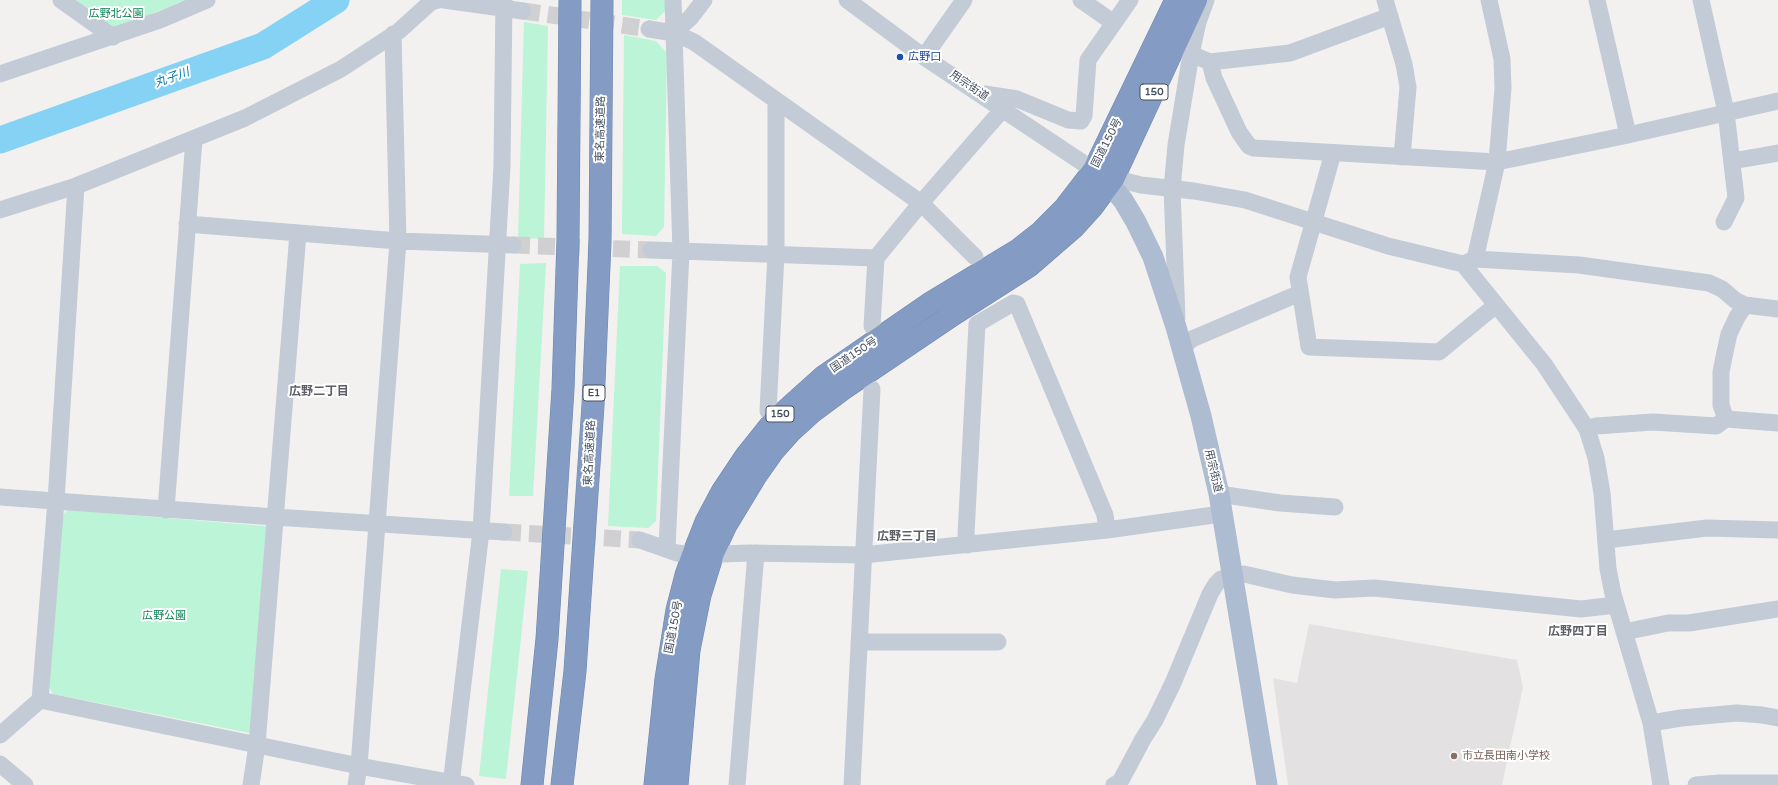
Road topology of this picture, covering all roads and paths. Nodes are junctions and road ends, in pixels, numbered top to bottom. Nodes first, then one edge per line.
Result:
1 (207, 0) edge
2 (438, 0) edge
3 (444, 0) edge
4 (570, 0) edge
5 (602, 0) edge
6 (673, 0) edge
7 (704, 0) edge
8 (847, 0) edge
9 (964, 0) edge
10 (1081, 0) edge
11 (1130, 0) edge
12 (1176, 0) edge
13 (1196, 0) edge
14 (1206, 0) edge
15 (1490, 0) edge
16 (1597, 0) edge
17 (1701, 0) edge
18 (64, 1) edge
19 (504, 4) edge
20 (1387, 8) edge
21 (523, 11) tunnel mouth
22 (1114, 23) junction
23 (649, 29) tunnel mouth
24 (674, 32) junction
25 (393, 34) junction
26 (114, 37) junction
27 (1191, 54) junction
28 (924, 56) junction
29 (1210, 62) junction
30 (0, 74) edge
31 (979, 93) junction
32 (776, 100) junction
33 (1778, 101) edge
34 (1003, 109) junction
35 (1726, 112) junction
36 (1628, 135) junction
37 (194, 139) junction
38 (1333, 153) junction
39 (1778, 153) edge
40 (1402, 157) junction
41 (1732, 161) junction
42 (1497, 162) junction
43 (1104, 177) junction
44 (76, 186) junction
45 (1172, 188) junction
46 (921, 203) junction
47 (0, 210) edge
48 (1313, 222) junction
49 (1724, 222) dead end
50 (187, 224) junction
51 (298, 233) junction
52 (398, 241) junction
53 (505, 245) junction
54 (651, 250) tunnel mouth
55 (681, 252) junction
56 (776, 254) junction
57 (975, 257) dead end
58 (876, 258) junction
59 (1469, 261) junction
60 (1300, 293) junction
61 (1496, 305) junction
62 (1745, 305) junction
63 (1778, 309) edge
64 (872, 326) dead end
65 (1176, 327) junction
66 (1182, 347) junction
67 (872, 389) dead end
68 (1726, 419) junction
69 (774, 421) junction
70 (1778, 423) edge
71 (1587, 429) junction
72 (0, 497) edge
73 (56, 501) junction
74 (1220, 504) junction
75 (1335, 507) dead end
76 (166, 510) junction
77 (275, 518) junction
78 (378, 524) junction
79 (1107, 530) junction
80 (1778, 530) edge
81 (480, 531) junction
82 (504, 532) tunnel mouth
83 (640, 540) tunnel mouth
84 (1606, 540) junction
85 (968, 545) junction
86 (667, 548) junction
87 (756, 553) junction
88 (703, 554) junction
89 (863, 555) junction
90 (1232, 577) junction
91 (1616, 605) junction
92 (1778, 609) edge
93 (1624, 632) junction
94 (859, 642) junction
95 (998, 642) dead end
96 (40, 700) junction
97 (1778, 718) edge
98 (1650, 723) junction
99 (0, 735) edge
100 (257, 745) junction
101 (0, 764) edge
102 (359, 766) junction
103 (1778, 783) edge
104 (456, 784) edge
105 (25, 785) edge
106 (251, 785) edge
107 (356, 785) edge
108 (532, 785) edge
109 (562, 785) edge
110 (655, 785) edge
111 (677, 785) edge
112 (737, 785) edge
113 (852, 785) edge
114 (1114, 785) edge
115 (1267, 785) edge
116 (1661, 785) edge
117 (1696, 785) edge

1 - 26 street
2 - 25 street
3 - 19 street
4 - 108 highway
5 - 109 highway, 東名高速道路 / E1
6 - 24 street
7 - 24 street
8 - 28 street, 用宗街道
9 - 28 street
10 - 22 street
11 - 22 street
12 - 43 highway, 国道150号 / 150
13 - 43 highway, 国道150号 / 150
14 - 27 street
15 - 42 street
16 - 36 street
17 - 35 street
18 - 26 street
19 - 21 street
19 - 53 street
20 - 29 street
20 - 40 street
22 - 31 street
23 - 24 street
24 - 32 street
24 - 55 street
25 - 37 street
25 - 52 street
26 - 30 street
27 - 29 street
27 - 45 street
28 - 31 street, 用宗街道
29 - 38 street
31 - 34 street, 用宗街道
32 - 46 street
32 - 56 street
33 - 35 street
34 - 43 street, 用宗街道
34 - 46 street
35 - 36 street
35 - 41 street
36 - 42 street
37 - 44 street
37 - 50 street
38 - 40 street
38 - 48 street
39 - 41 street
40 - 42 street
41 - 49 street
42 - 59 street
43 - 45 street
43 - 65 main road, 用宗街道
43 - 69 highway, 国道150号 / 150
43 - 88 highway, 国道150号 / 150
44 - 47 street
44 - 73 street
45 - 48 street
45 - 65 street
46 - 57 street
46 - 58 street
48 - 59 street
48 - 60 street
50 - 51 street
50 - 76 street
51 - 52 street
51 - 77 street
52 - 53 street
52 - 78 street
53 - 81 street
54 - 55 street
55 - 56 street
55 - 86 street
56 - 58 street
56 - 69 street
58 - 64 street
59 - 61 street
59 - 62 street
60 - 61 street
60 - 66 street
61 - 71 street
62 - 63 street
62 - 68 street
65 - 66 main road, 用宗街道
66 - 74 main road, 用宗街道
67 - 89 street
68 - 70 street
68 - 71 street
69 - 88 highway, 国道150号 / 150
71 - 84 street
72 - 73 street
73 - 76 street
73 - 96 street
74 - 75 street
74 - 79 street
74 - 90 main road, 用宗街道
76 - 77 street
77 - 78 street
77 - 100 street
78 - 81 street
78 - 102 street
79 - 85 street
79 - 85 street
80 - 84 street
81 - 82 street
81 - 104 street
83 - 86 street
84 - 91 street
85 - 89 street
86 - 88 street
87 - 88 street
87 - 89 street
87 - 112 street
88 - 110 highway, 国道150号 / 150
88 - 111 highway, 国道150号 / 150
89 - 94 street
90 - 91 street
90 - 114 street
90 - 115 main road, 用宗街道
91 - 93 street
92 - 93 street
93 - 98 street
94 - 95 street
94 - 113 street
96 - 99 street
96 - 100 street
97 - 98 street
98 - 116 street
100 - 102 street
100 - 106 street
101 - 105 street
102 - 104 street
102 - 107 street
103 - 117 street

